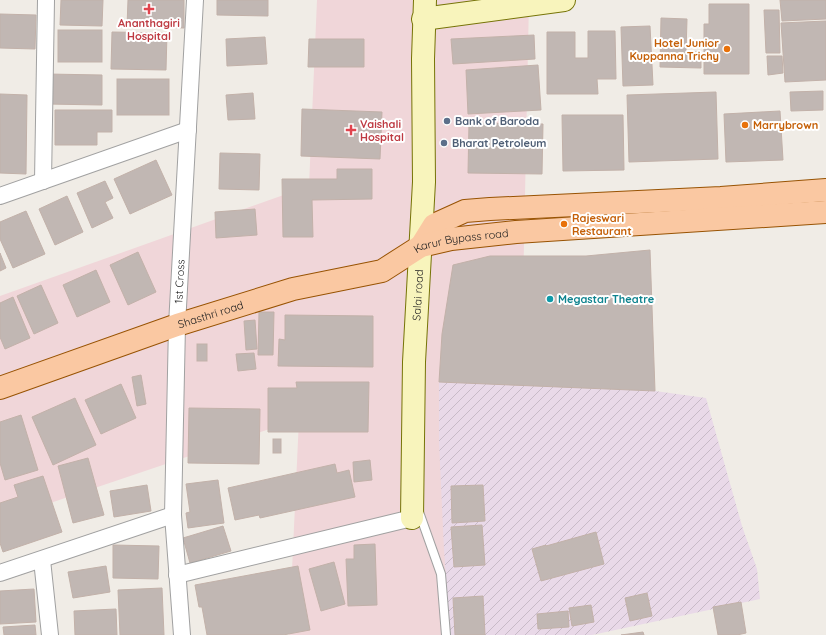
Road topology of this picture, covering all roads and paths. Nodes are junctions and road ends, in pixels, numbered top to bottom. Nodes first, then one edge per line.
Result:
1 (46, 0) edge
2 (195, 0) edge
3 (564, 0) edge
4 (424, 10) edge
5 (188, 130) junction
6 (43, 181) junction
7 (826, 190) edge
8 (0, 196) edge
9 (826, 212) edge
10 (421, 246) junction
11 (177, 325) junction
12 (0, 388) edge
13 (412, 494) junction
14 (173, 515) junction
15 (412, 518) joint
16 (42, 560) junction
17 (0, 573) edge
18 (176, 575) junction
19 (50, 635) edge
20 (182, 635) edge
21 (446, 635) edge

1 - 6 street
2 - 5 street, 1st Cross
3 - 4 main road
4 - 10 main road, Salai road
5 - 6 street
5 - 11 street, 1st Cross
6 - 8 street
7 - 10 main road, Karur Bypass road
9 - 10 main road, Karur Bypass road
10 - 11 main road, Shasthri road
10 - 13 main road, Salai road
11 - 12 main road, Shasthri road
11 - 14 street, 1st Cross
13 - 15 main road, Salai road
13 - 21 lane
14 - 16 street
14 - 18 street, 1st Cross
15 - 18 street
16 - 17 street
16 - 19 street
18 - 20 street, 1st Cross

